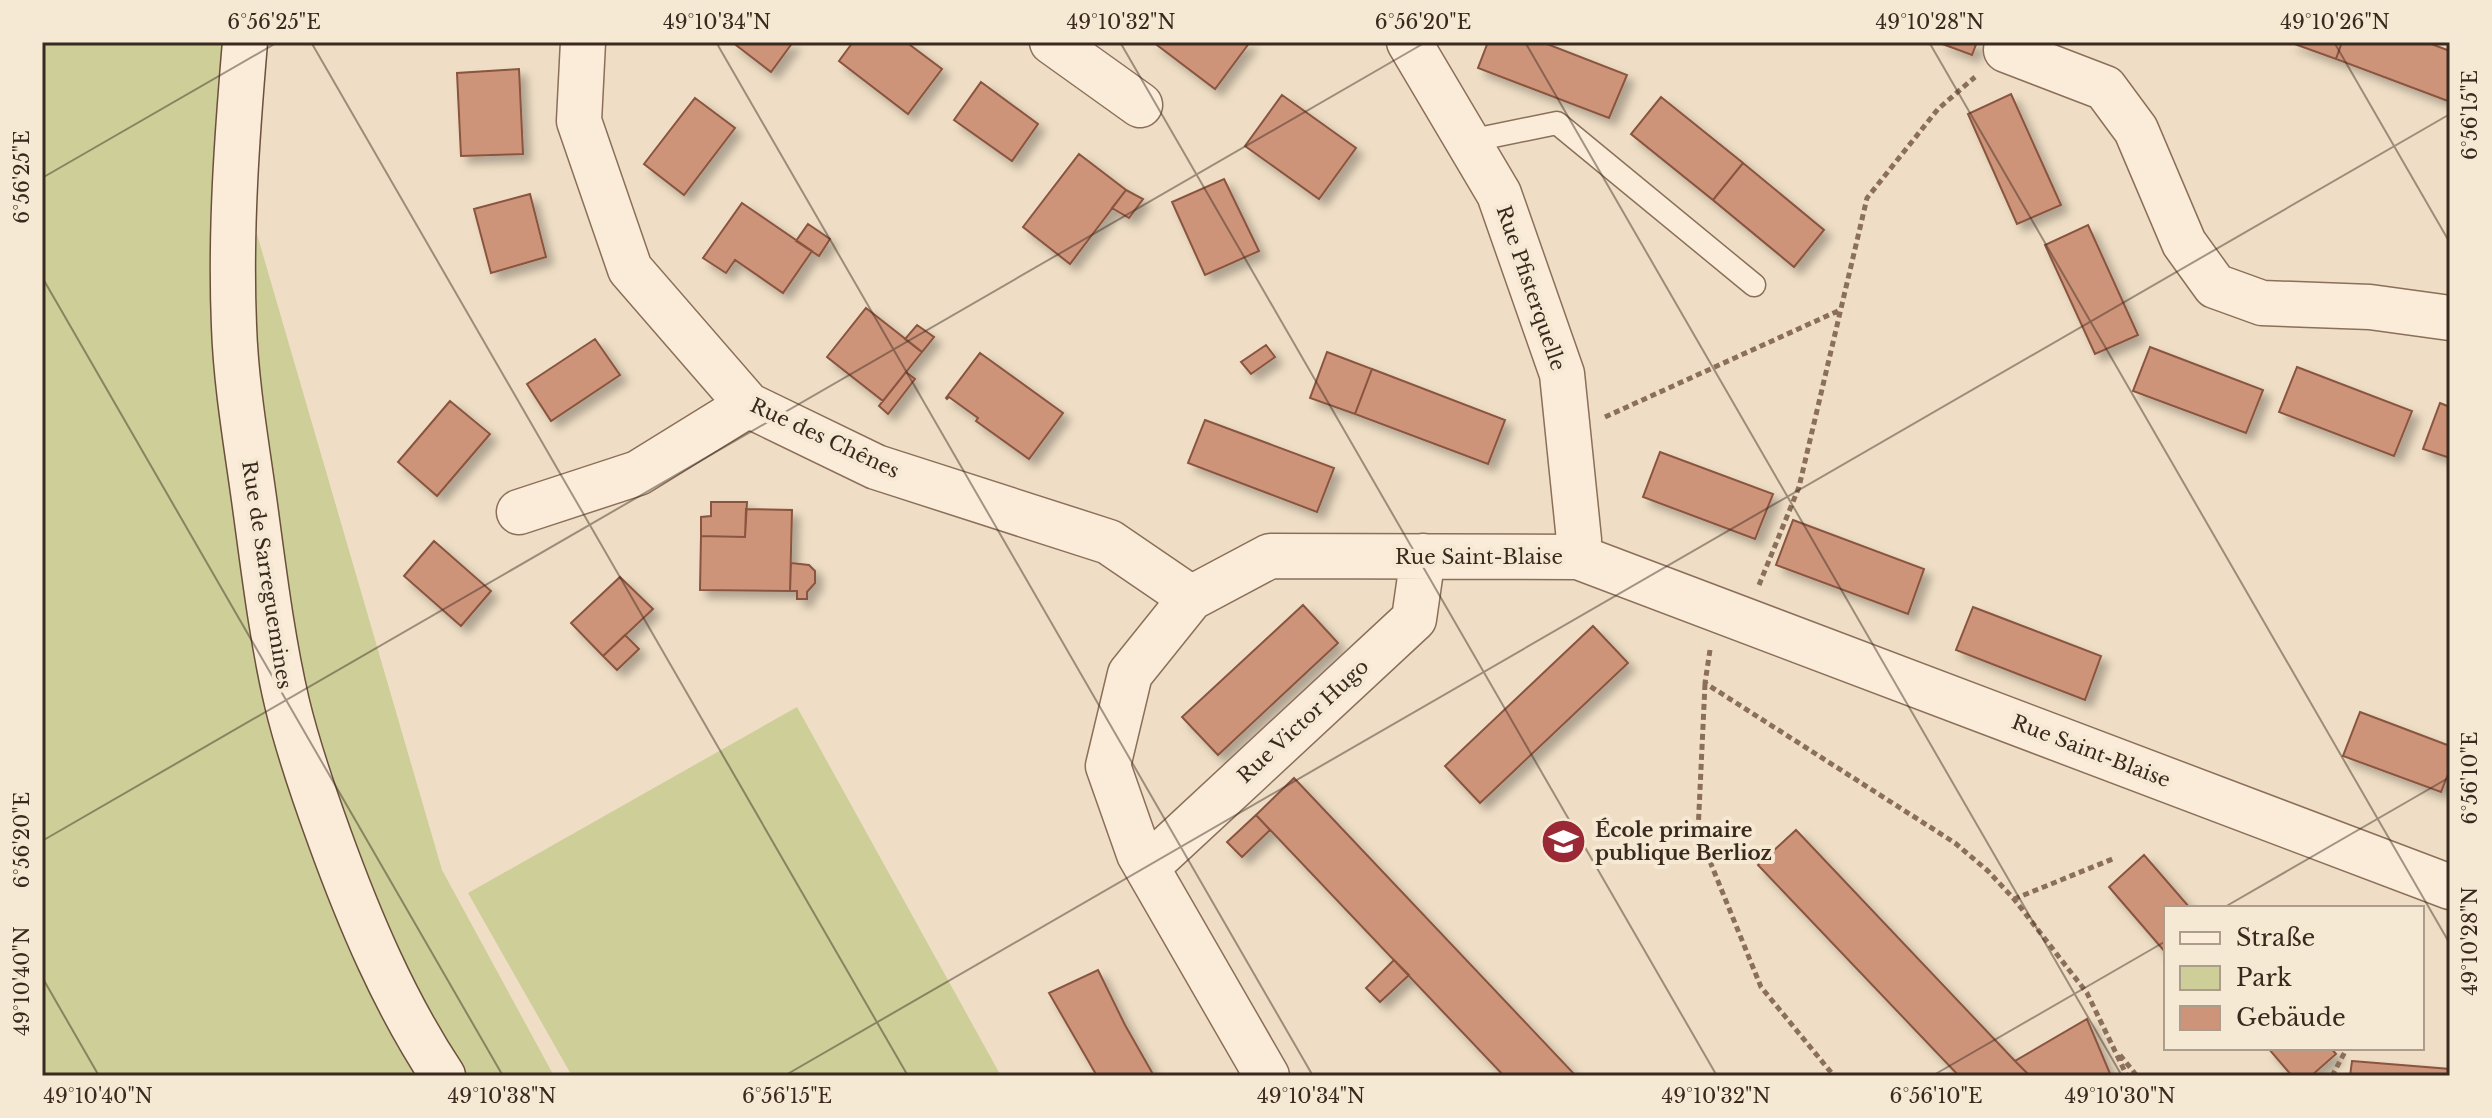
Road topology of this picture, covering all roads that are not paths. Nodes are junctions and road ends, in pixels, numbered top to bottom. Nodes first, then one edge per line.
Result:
1 (245, 42) edge
2 (583, 42) edge
3 (1052, 42) edge
4 (1409, 42) edge
5 (2006, 50) road end
6 (1140, 105) dead end
7 (1469, 141) junction
8 (1754, 285) dead end
9 (2450, 318) edge
10 (748, 405) junction
11 (519, 512) dead end
12 (1423, 556) junction
13 (1578, 557) junction
14 (1191, 598) junction
15 (1147, 867) junction
16 (2450, 887) edge
17 (443, 1076) edge
18 (1267, 1076) edge

1 - 17 street, Rue de Sarreguemines
2 - 10 street, Rue des Chênes
3 - 6 street
4 - 7 street, Rue Pfisterquelle
5 - 9 street
7 - 8 lane
7 - 13 street, Rue Pfisterquelle
10 - 11 street
10 - 14 street, Rue des Chênes
12 - 13 street, Rue Saint-Blaise
12 - 14 street, Rue Saint-Blaise
12 - 15 street, Rue Victor Hugo
13 - 16 street, Rue Saint-Blaise
14 - 15 street, Rue Saint-Blaise
15 - 18 street, Rue Saint-Blaise

